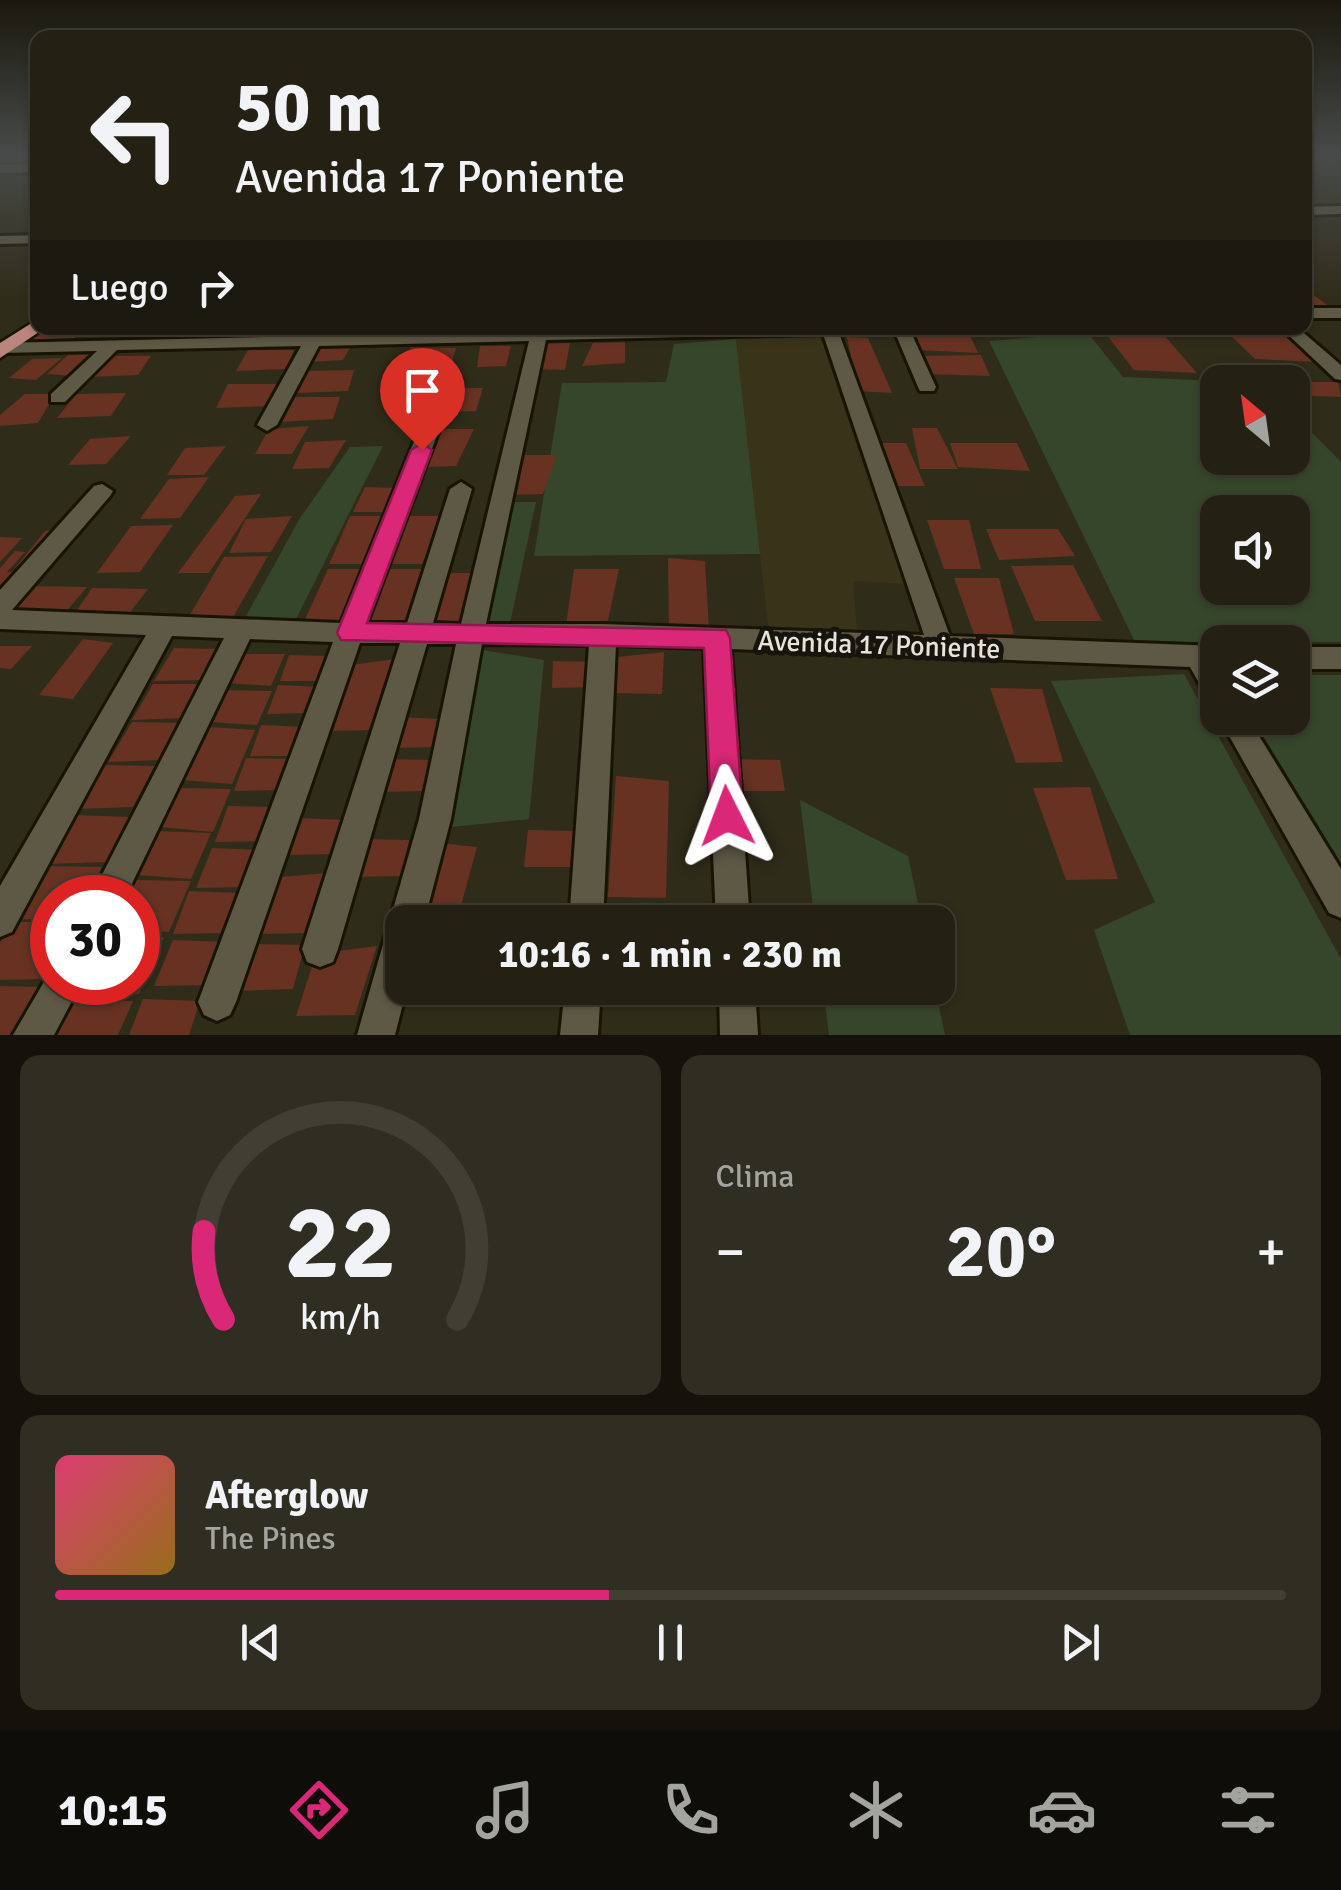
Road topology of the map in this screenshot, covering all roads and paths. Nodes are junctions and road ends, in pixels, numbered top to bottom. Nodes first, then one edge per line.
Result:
1 (1341, 210) edge
2 (1312, 211) edge
3 (30, 239) edge
4 (0, 240) edge
5 (1312, 313) edge
6 (1341, 313) edge
7 (30, 330) edge
8 (397, 335) edge
9 (484, 335) edge
10 (603, 335) edge
11 (831, 335) edge
12 (904, 335) edge
13 (1297, 335) edge
14 (538, 337) junction
15 (313, 340) junction
16 (113, 345) junction
17 (3, 349) edge
18 (1341, 374) edge
19 (927, 387) dead end
20 (58, 398) dead end
21 (435, 414) dead end
22 (266, 425) dead end
23 (460, 489) dead end
24 (102, 490) dead end
25 (0, 607) edge
26 (0, 619) edge
27 (164, 626) junction
28 (240, 630) junction
29 (350, 633) junction
30 (416, 634) junction
31 (603, 634) junction
32 (472, 635) junction
33 (717, 638) junction
34 (940, 645) junction
35 (1200, 657) edge
36 (1310, 658) edge
37 (1341, 658) edge
38 (1243, 735) edge
39 (118, 875) edge
40 (1341, 901) edge
41 (412, 905) edge
42 (587, 905) edge
43 (732, 905) edge
44 (0, 920) edge
45 (320, 948) dead end
46 (385, 1001) edge
47 (218, 1002) dead end
48 (50, 1005) edge
49 (581, 1005) edge
50 (738, 1005) edge
51 (32, 1035) edge
52 (376, 1035) edge
53 (579, 1035) edge
54 (740, 1035) edge

1 - 2 street
3 - 4 street
5 - 6 street
7 - 17 main road
8 - 15 street
9 - 14 street
10 - 14 street
11 - 34 street
12 - 19 street
13 - 18 street
14 - 32 street
15 - 16 street
15 - 22 street
16 - 17 street
16 - 20 street
21 - 29 street
23 - 30 street
24 - 25 street
26 - 27 street, Avenida 17 Poniente
27 - 28 street, Avenida 17 Poniente
27 - 44 street
28 - 29 street, Avenida 17 Poniente
28 - 39 street
29 - 30 street, Avenida 17 Poniente
29 - 47 street
30 - 32 street, Avenida 17 Poniente
30 - 45 street
31 - 32 street, Avenida 17 Poniente
31 - 33 street, Avenida 17 Poniente
31 - 42 street
32 - 41 street
33 - 34 street, Avenida 17 Poniente
33 - 43 street
34 - 35 street, Avenida 17 Poniente
36 - 37 street
38 - 40 street
46 - 52 street
48 - 51 street
49 - 53 street
50 - 54 street

